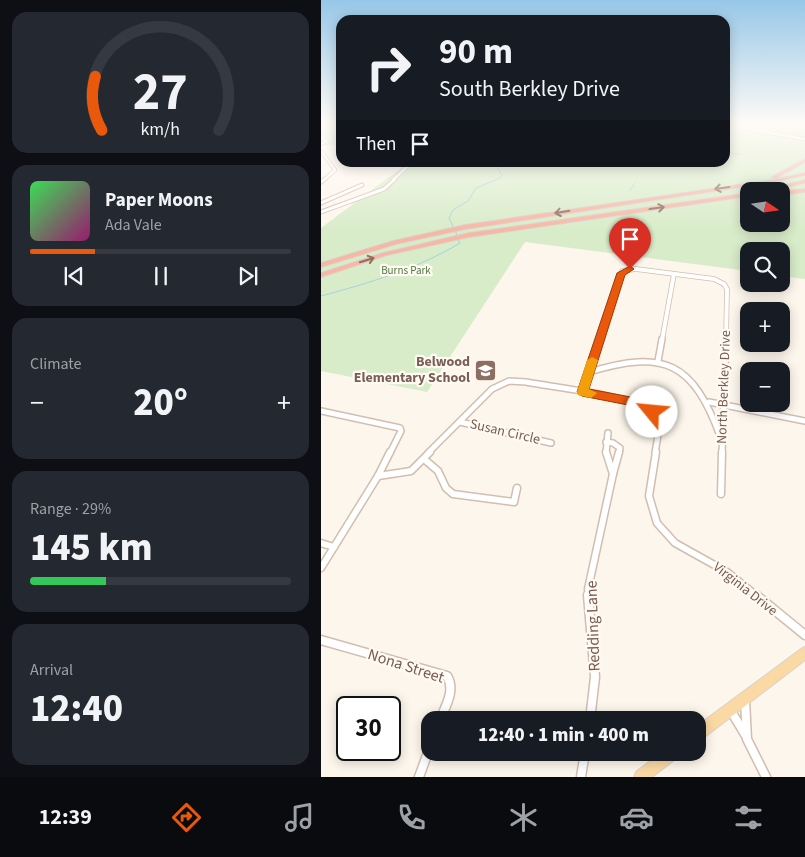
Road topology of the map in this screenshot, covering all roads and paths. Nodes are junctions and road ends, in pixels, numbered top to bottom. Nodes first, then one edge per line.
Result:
1 (328, 160) edge
2 (805, 160) edge
3 (406, 167) edge
4 (805, 174) edge
5 (805, 181) edge
6 (321, 182) edge
7 (754, 182) edge
8 (761, 182) edge
9 (362, 185) dead end
10 (790, 185) edge
11 (740, 186) edge
12 (805, 190) edge
13 (790, 192) edge
14 (740, 197) edge
15 (321, 203) edge
16 (321, 212) edge
17 (465, 227) joint
18 (321, 265) edge
19 (674, 274) junction
20 (321, 275) edge
21 (658, 361) junction
22 (589, 372) junction
23 (582, 392) junction
24 (709, 402) junction
25 (723, 406) junction
26 (321, 411) edge
27 (805, 421) edge
28 (460, 422) junction
29 (608, 433) dead end
30 (606, 442) junction
31 (722, 442) junction
32 (551, 443) dead end
33 (424, 459) junction
34 (613, 474) junction
35 (378, 476) junction
36 (517, 488) dead end
37 (721, 494) dead end
38 (321, 543) edge
39 (334, 547) junction
40 (321, 568) edge
41 (805, 635) edge
42 (321, 640) edge
43 (805, 653) edge
44 (745, 699) junction
45 (731, 710) junction
46 (443, 711) edge
47 (591, 711) edge
48 (706, 728) edge
49 (747, 739) junction
50 (425, 761) edge
51 (584, 761) edge
52 (661, 761) edge
53 (419, 777) edge
54 (581, 777) edge
55 (641, 777) edge
56 (766, 777) edge

1 - 6 street
2 - 7 highway
3 - 16 street
4 - 8 highway
5 - 10 highway
9 - 15 street
11 -> 17 highway
12 - 13 highway
20 -> 14 highway
17 - 18 highway
19 - 21 street
19 - 22 street
19 - 25 street, North Berkley Drive
21 - 22 street
21 - 24 street
22 - 23 street
23 - 28 street, Virginia Drive
23 - 41 street, Virginia Drive
24 - 25 street
24 - 31 street
25 - 27 street
25 - 31 street, North Berkley Drive
26 - 35 street
28 - 32 street, Susan Circle
28 - 33 street, Virginia Drive
29 - 30 street, Redding Lane
30 - 34 street, Redding Lane
30 - 34 street, Redding Lane
31 - 37 street, North Berkley Drive
33 - 35 street, Virginia Drive
33 - 36 street
34 - 47 street, Redding Lane
35 - 39 street
38 - 39 street
39 - 40 street
42 - 46 street, Nona Street
43 - 44 main road
44 - 45 main road
44 - 49 street
45 - 48 main road
45 - 49 street
49 - 56 street
50 - 53 street
51 - 54 street
52 - 55 main road

